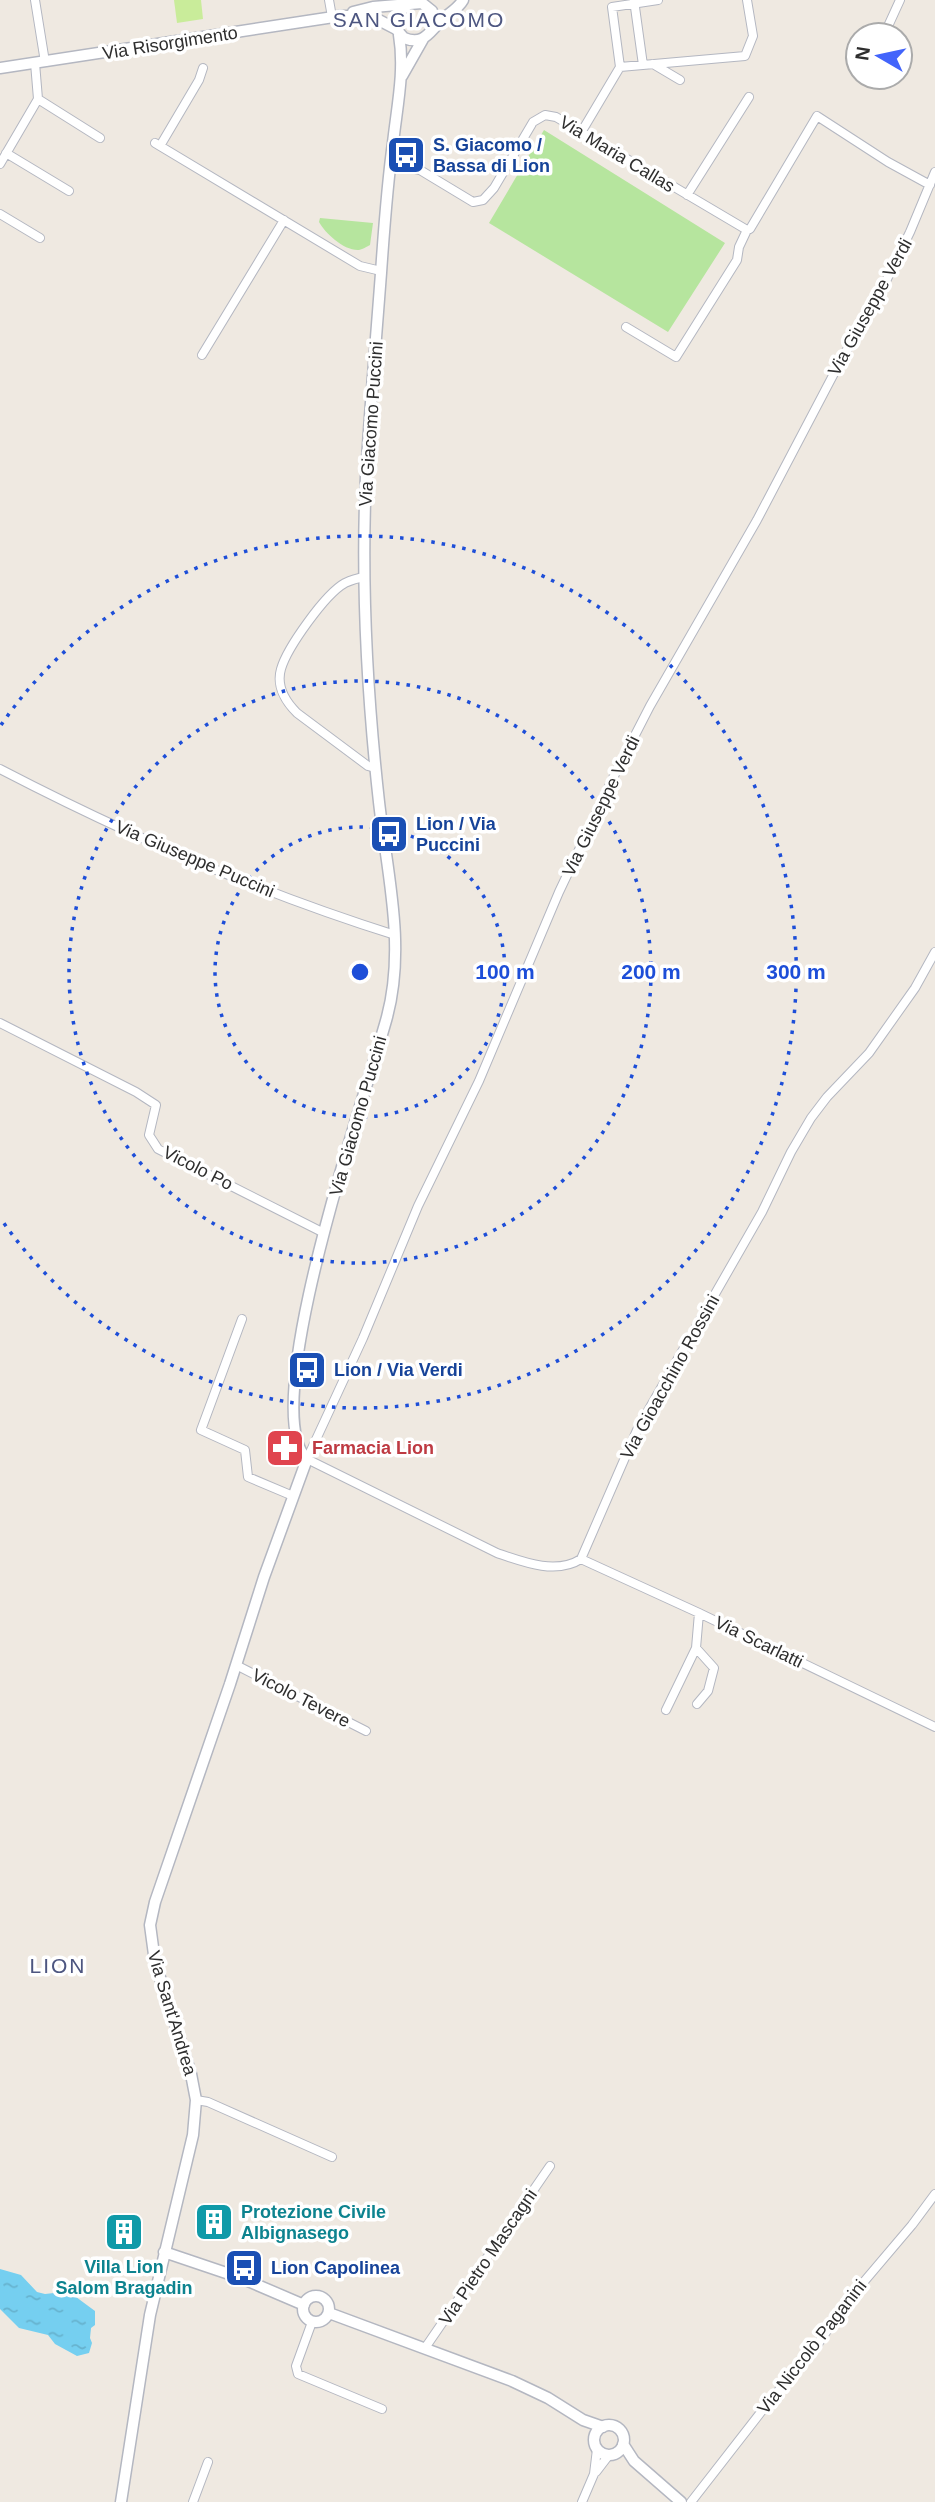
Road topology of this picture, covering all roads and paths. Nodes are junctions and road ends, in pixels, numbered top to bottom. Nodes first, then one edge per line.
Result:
1 (35, 0) edge
2 (329, 0) edge
3 (658, 0) edge
4 (747, 0) edge
5 (900, 0) edge
6 (465, 1) edge
7 (421, 2) edge
8 (634, 2) edge
9 (336, 16) junction
10 (890, 21) edge
11 (435, 27) junction
12 (398, 32) junction
13 (423, 39) junction
14 (40, 63) junction
15 (653, 64) junction
16 (643, 65) junction
17 (620, 67) junction
18 (0, 68) edge
19 (203, 68) dead end
20 (401, 76) junction
21 (680, 80) dead end
22 (749, 97) dead end
23 (38, 99) junction
24 (582, 131) junction
25 (100, 138) dead end
26 (6, 153) junction
27 (0, 164) edge
28 (391, 164) junction
29 (935, 172) edge
30 (930, 185) junction
31 (69, 191) dead end
32 (687, 195) junction
33 (0, 214) edge
34 (284, 220) junction
35 (747, 230) junction
36 (40, 238) dead end
37 (381, 271) junction
38 (626, 327) dead end
39 (202, 355) dead end
40 (365, 577) junction
41 (0, 768) edge
42 (376, 768) junction
43 (396, 935) junction
44 (935, 952) edge
45 (0, 1023) edge
46 (324, 1233) junction
47 (242, 1319) dead end
48 (307, 1459) junction
49 (293, 1496) junction
50 (581, 1559) junction
51 (699, 1613) junction
52 (696, 1648) junction
53 (236, 1665) junction
54 (697, 1704) dead end
55 (666, 1710) dead end
56 (935, 1727) edge
57 (366, 1731) dead end
58 (196, 2100) junction
59 (332, 2157) dead end
60 (550, 2166) dead end
61 (935, 2194) edge
62 (164, 2252) junction
63 (304, 2305) junction
64 (329, 2313) junction
65 (312, 2322) junction
66 (425, 2348) junction
67 (383, 2409) dead end
68 (583, 2420) junction
69 (603, 2427) junction
70 (623, 2444) junction
71 (595, 2445) junction
72 (612, 2455) junction
73 (634, 2461) junction
74 (208, 2462) dead end
75 (594, 2474) junction
76 (121, 2502) edge
77 (193, 2502) edge
78 (582, 2502) edge
79 (681, 2502) edge
80 (691, 2502) edge

1 - 14 street
2 - 9 street
3 - 8 street
4 - 15 street
5 - 10 street
6 - 11 street
7 - 9 street, Via Risorgimento
7 - 11 street
7 - 12 street
8 - 16 street
8 - 17 street
9 - 12 street, Via Risorgimento
9 - 14 street, Via Risorgimento
11 - 13 street
12 - 13 street
12 - 20 street, Via Giacomo Puccini
13 - 20 street, Via Giacomo Puccini
14 - 18 street, Via Risorgimento
14 - 23 street
15 - 16 street
15 - 21 street
16 - 17 street
17 - 24 street
19 - 34 street
20 - 28 street, Via Giacomo Puccini
22 - 32 street, Via Maria Callas
23 - 25 street
23 - 26 street
24 - 28 street, Via Maria Callas
24 - 32 street, Via Maria Callas
26 - 27 street
26 - 31 street
28 - 37 street, Via Giacomo Puccini
29 - 30 street, Via Giuseppe Verdi
30 - 35 street
30 - 48 street, Via Giuseppe Verdi
32 - 35 street, Via Maria Callas
33 - 36 street
34 - 37 street
34 - 39 street
35 - 38 street
37 - 40 street, Via Giacomo Puccini
40 - 42 street, Via Giacomo Puccini
40 - 42 street
41 - 43 street, Via Giuseppe Puccini
42 - 43 street, Via Giacomo Puccini
43 - 46 street, Via Giacomo Puccini
44 - 50 street, Via Gioacchino Rossini
45 - 46 street, Vicolo Po
46 - 48 street, Via Giacomo Puccini
47 - 49 street
48 - 49 street, Via Sant'Andrea
48 - 50 street
49 - 53 street, Via Sant'Andrea
50 - 51 street, Via Scarlatti
51 - 52 street
51 - 56 street, Via Scarlatti
52 - 54 street
52 - 55 street
53 - 57 street, Vicolo Tevere
53 - 58 street, Via Sant'Andrea
58 - 59 street
58 - 62 street, Via Sant'Andrea
60 - 66 street, Via Pietro Mascagni
61 - 80 street, Via Niccolò Paganini
62 - 63 street
62 - 76 street, Via Sant'Andrea
63 - 64 street
63 - 65 street
64 - 65 street
64 - 66 street
65 - 67 street
66 - 68 street
68 - 69 street
68 - 71 street
69 - 70 street
69 - 71 street
70 - 72 street
70 - 73 street
71 - 72 street
71 - 75 street
72 - 73 street
72 - 75 street
73 - 79 street
74 - 77 street
75 - 78 street

